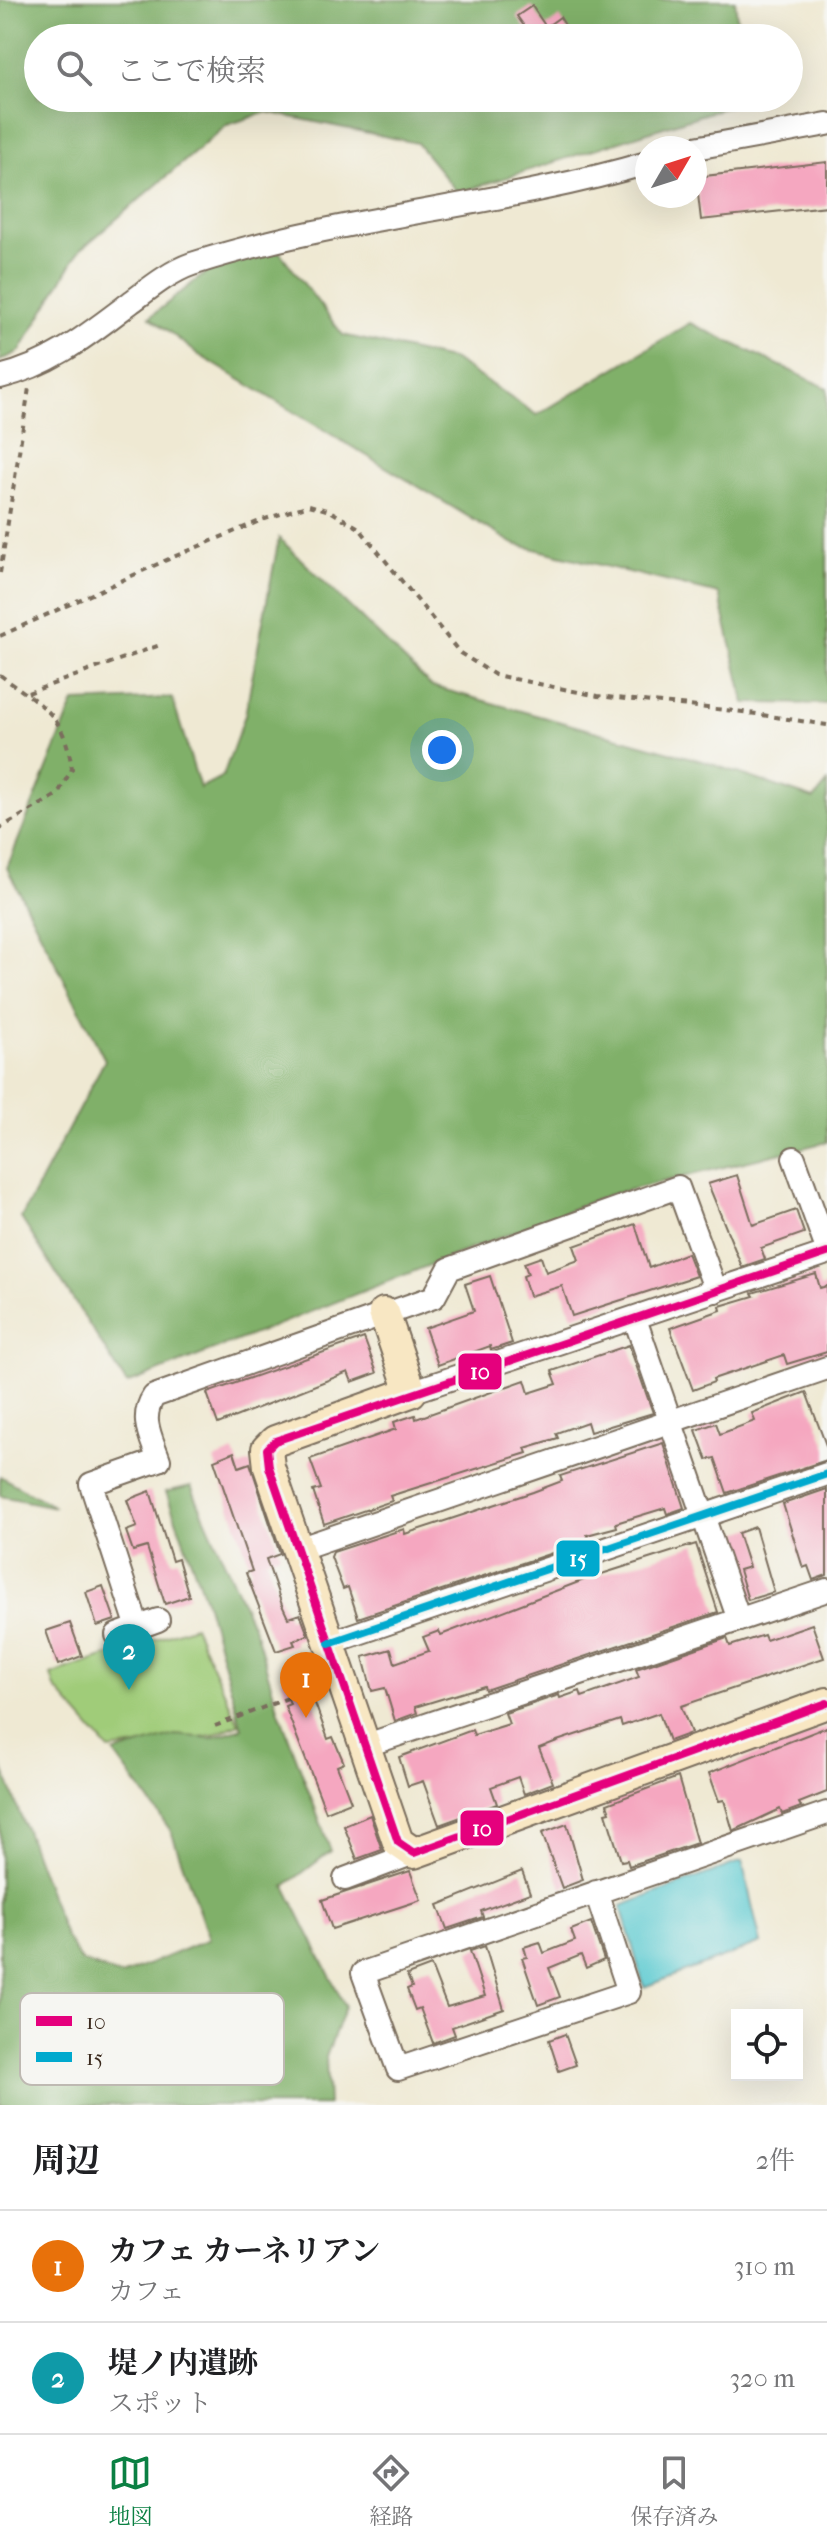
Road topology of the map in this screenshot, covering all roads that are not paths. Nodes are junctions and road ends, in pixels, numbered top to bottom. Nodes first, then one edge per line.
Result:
1 (827, 124) edge
2 (707, 146) edge
3 (635, 166) edge
4 (0, 377) edge
5 (794, 1158) dead end
6 (827, 1251) edge
7 (716, 1291) junction
8 (384, 1313) junction
9 (635, 1319) junction
10 (827, 1368) edge
11 (411, 1392) junction
12 (669, 1421) junction
13 (827, 1474) edge
14 (702, 1517) junction
15 (298, 1549) junction
16 (827, 1590) edge
17 (739, 1620) junction
18 (138, 1628) dead end
19 (329, 1643) junction
20 (827, 1703) edge
21 (364, 1746) junction
22 (827, 1813) edge
23 (414, 1853) junction
24 (345, 1879) dead end
25 (596, 1892) junction

1 - 2 street
3 - 4 street
5 - 6 street
6 - 7 street
7 - 8 street
7 - 9 street
8 - 11 street
8 - 18 street
9 - 11 street
9 - 12 street
10 - 12 street
11 - 15 street
12 - 14 street
12 - 15 street
13 - 14 street
14 - 17 street
14 - 19 street
15 - 19 street
16 - 17 street
17 - 21 street
19 - 21 street
20 - 23 street
21 - 23 street
22 - 25 street
23 - 24 street
25 - 25 street

